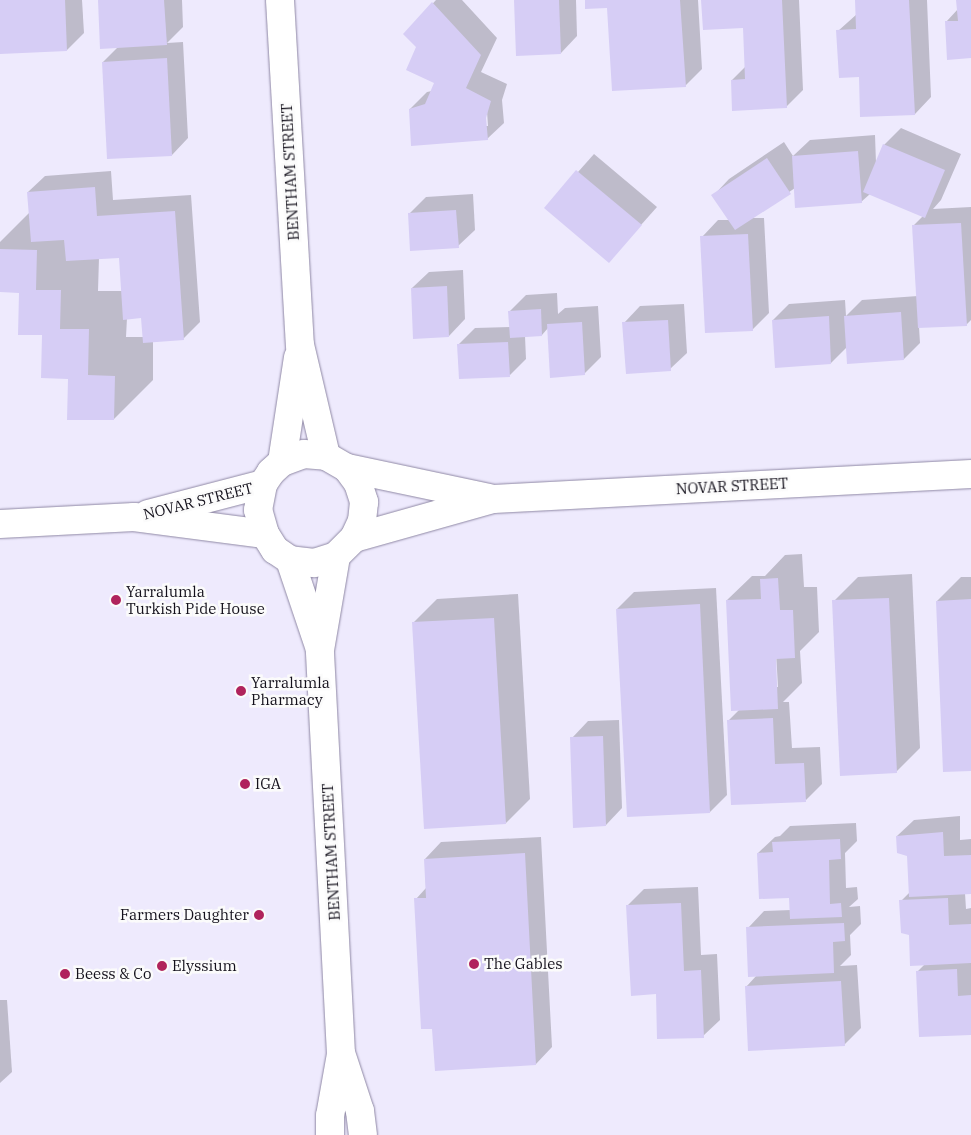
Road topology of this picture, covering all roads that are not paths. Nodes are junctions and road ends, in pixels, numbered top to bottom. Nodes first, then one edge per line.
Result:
1 (280, 0) edge
2 (300, 345) junction
3 (282, 462) junction
4 (336, 462) junction
5 (971, 474) edge
6 (263, 484) junction
7 (493, 499) junction
8 (134, 517) junction
9 (0, 524) edge
10 (265, 534) junction
11 (345, 547) junction
12 (290, 560) junction
13 (320, 650) junction
14 (341, 1054) junction
15 (330, 1135) edge
16 (363, 1135) edge

1 - 2 main road, BENTHAM STREET
2 - 3 main road, BENTHAM STREET
2 - 4 main road, BENTHAM STREET
3 - 4 main road
3 - 6 main road
4 - 7 main road, NOVAR STREET
4 - 11 main road
5 - 7 main road, NOVAR STREET
6 - 8 main road, NOVAR STREET
6 - 10 main road
7 - 11 main road, NOVAR STREET
8 - 9 main road, NOVAR STREET
8 - 10 main road, NOVAR STREET
10 - 12 main road
11 - 12 main road
11 - 13 main road, BENTHAM STREET
12 - 13 main road, BENTHAM STREET
13 - 14 main road, BENTHAM STREET
14 - 15 main road, BENTHAM STREET
14 - 16 main road, BENTHAM STREET

